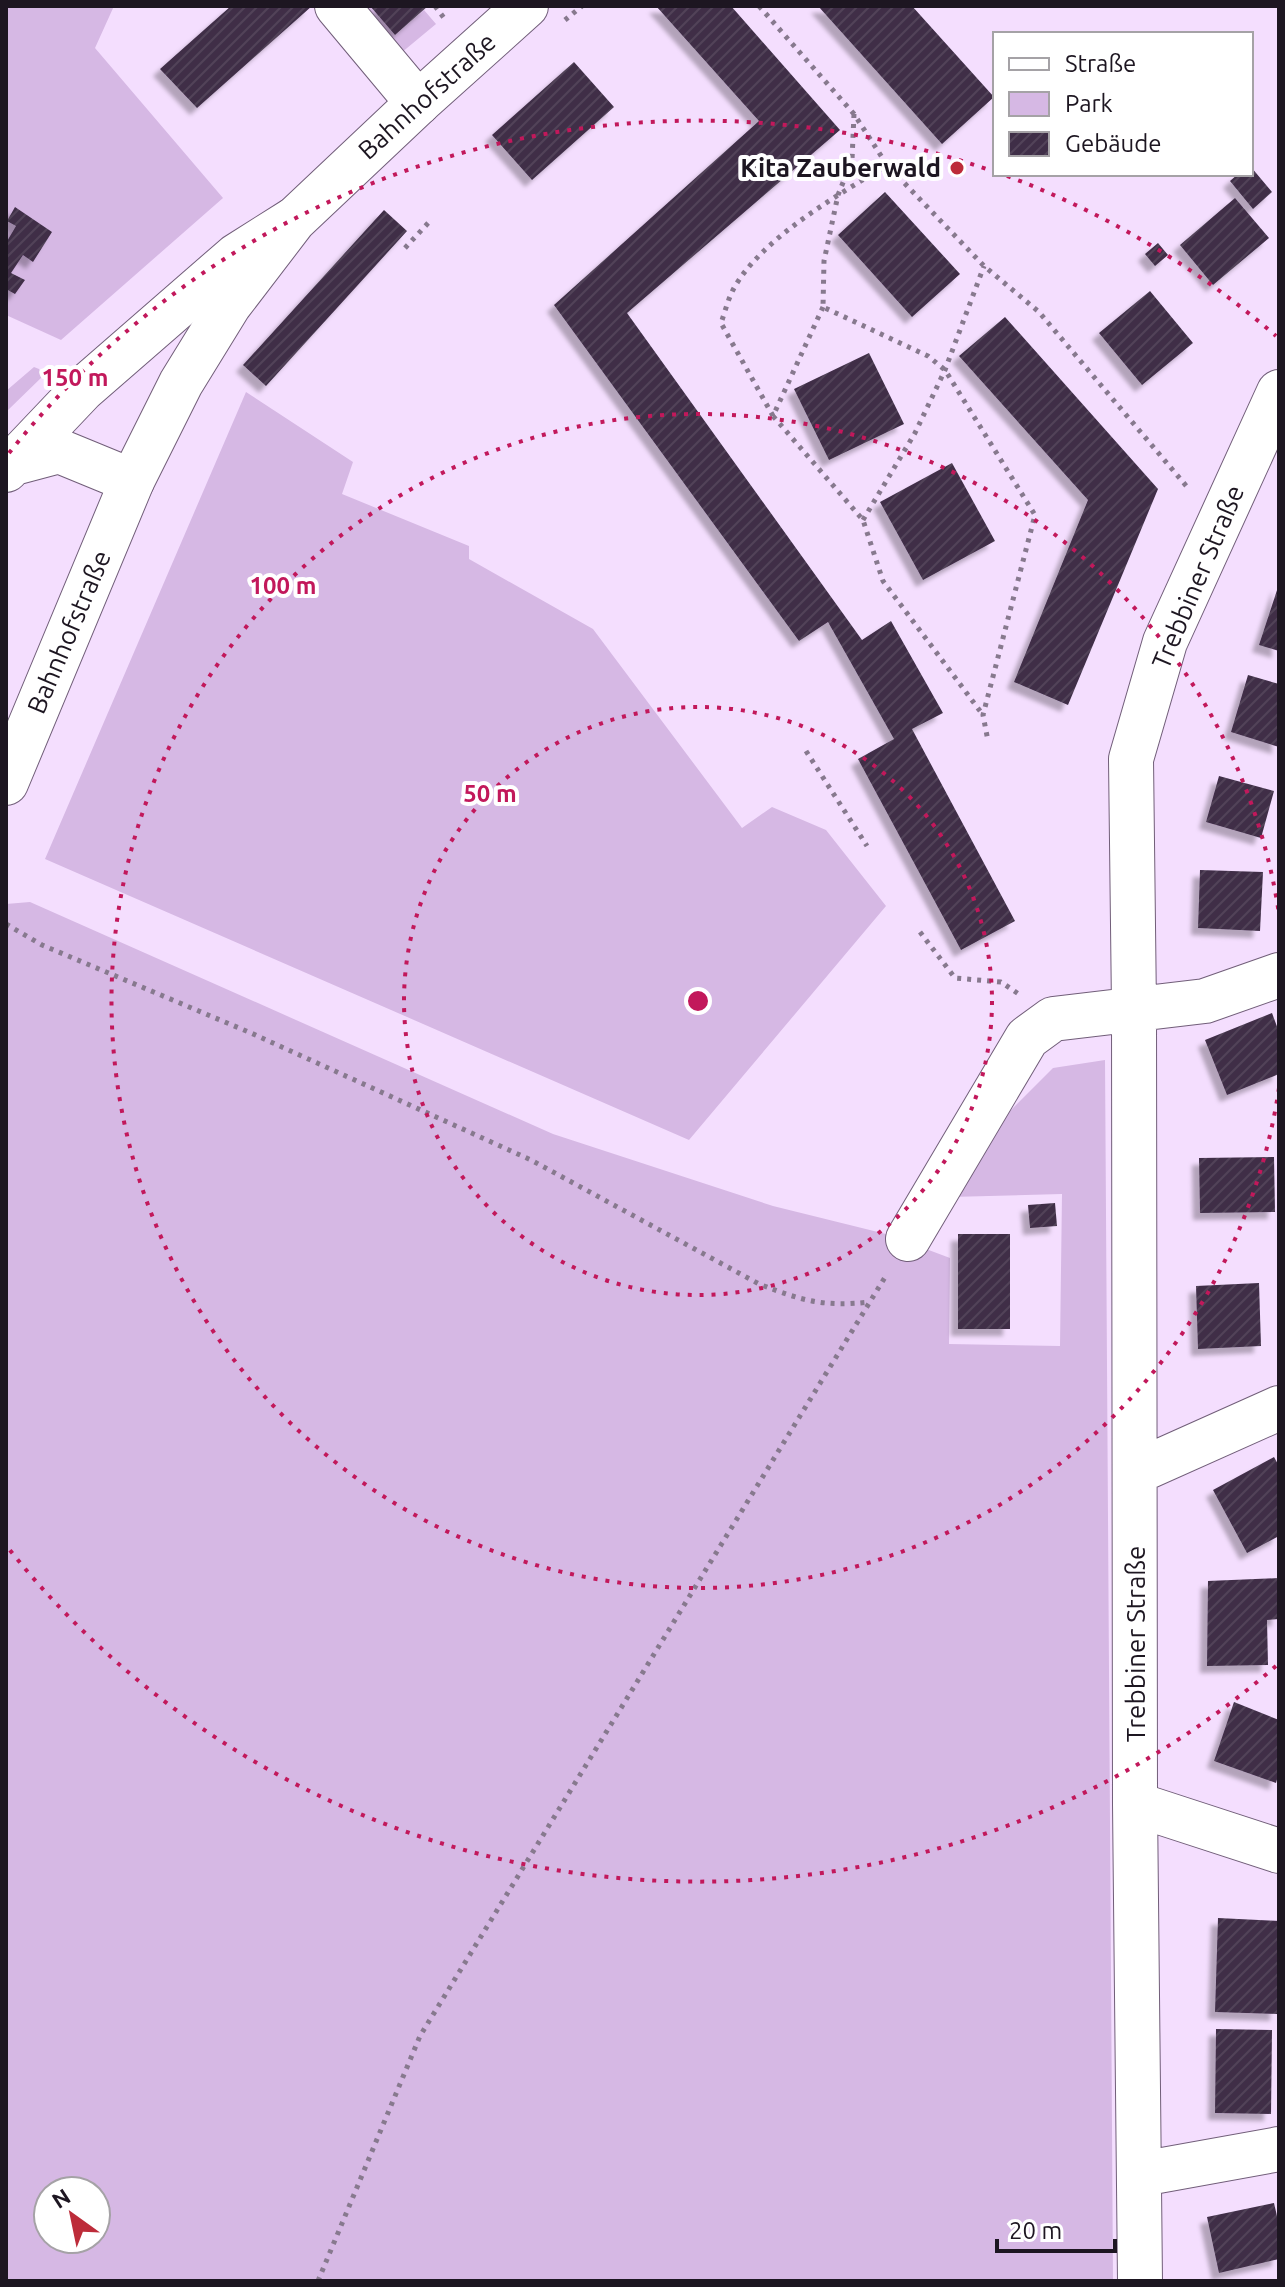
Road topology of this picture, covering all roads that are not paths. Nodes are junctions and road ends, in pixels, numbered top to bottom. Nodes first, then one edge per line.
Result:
1 (337, 6) edge
2 (526, 6) edge
3 (418, 103) junction
4 (294, 220) junction
5 (1279, 392) edge
6 (10, 466) edge
7 (132, 481) junction
8 (6, 783) edge
9 (1279, 975) edge
10 (1134, 1008) junction
11 (908, 1239) road end
12 (1279, 1408) edge
13 (1136, 1472) junction
14 (1135, 1804) junction
15 (1279, 1851) edge
16 (1279, 2149) edge
17 (1141, 2174) junction
18 (1140, 2281) edge

1 - 3 street
2 - 3 street, Bahnhofstraße
3 - 4 street, Bahnhofstraße
4 - 6 street, Bahnhofstraße
4 - 7 street, Bahnhofstraße
5 - 10 street, Trebbiner Straße
6 - 7 street, Bahnhofstraße
7 - 8 street, Bahnhofstraße
9 - 10 street
10 - 11 street
10 - 13 street, Trebbiner Straße
12 - 13 street
13 - 14 street, Trebbiner Straße
14 - 15 street
14 - 17 street, Trebbiner Straße
16 - 17 street
17 - 18 street, Trebbiner Straße

